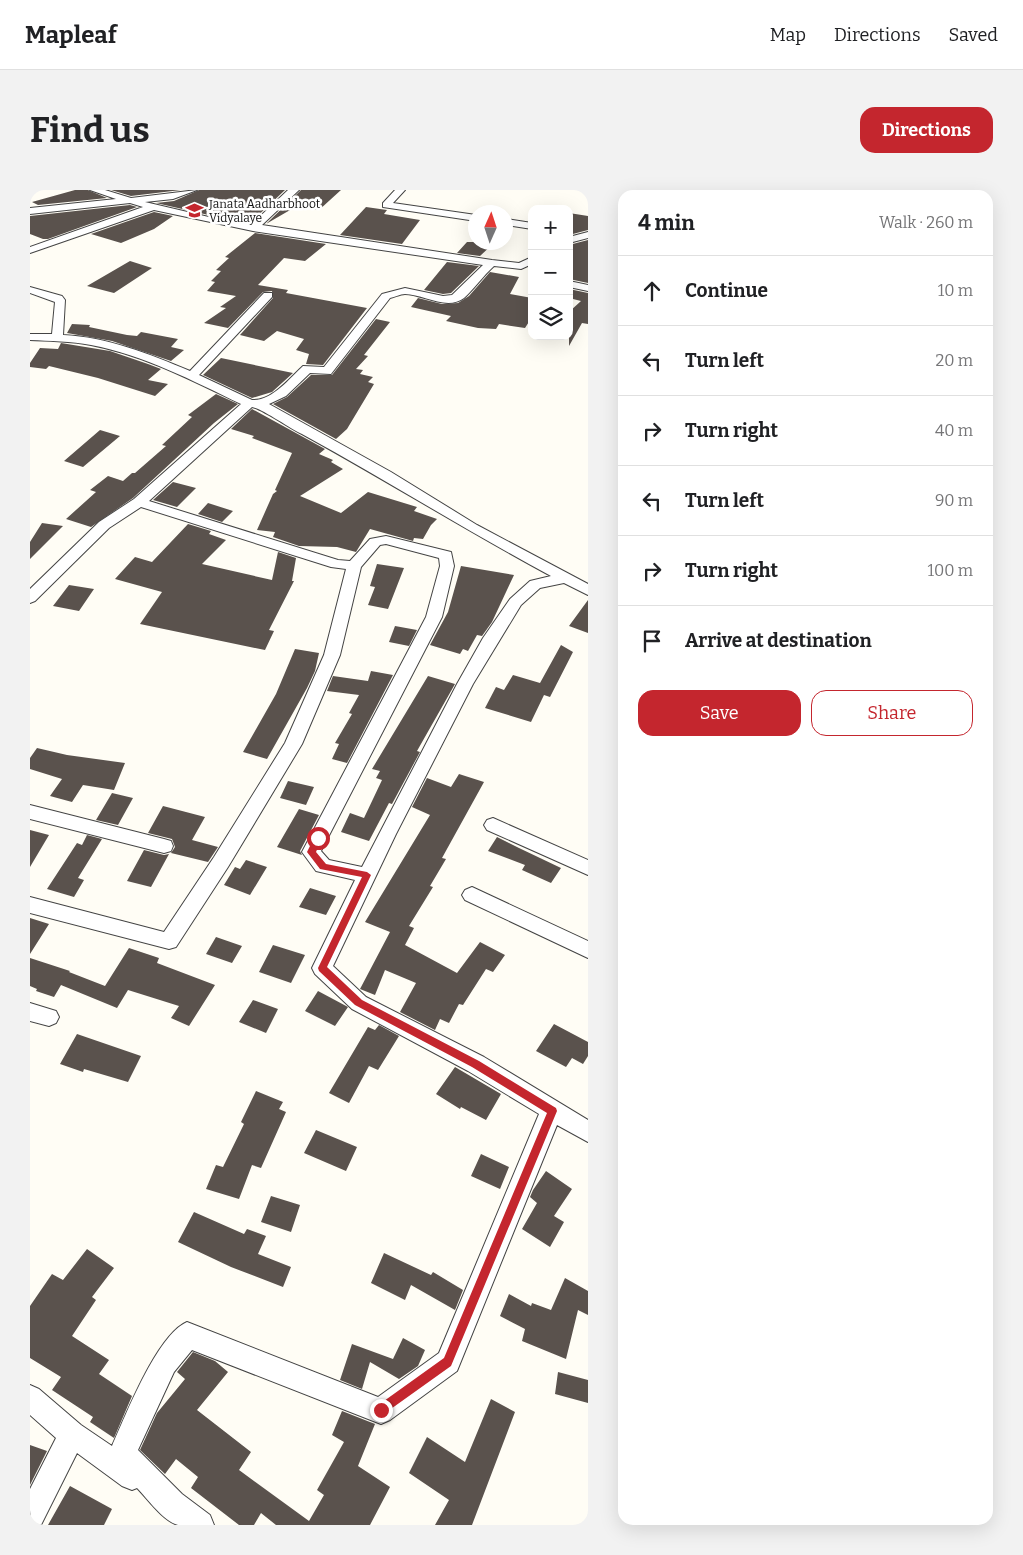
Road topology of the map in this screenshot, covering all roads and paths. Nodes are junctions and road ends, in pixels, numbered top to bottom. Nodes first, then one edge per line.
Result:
1 (95, 190) edge
2 (192, 190) edge
3 (294, 190) edge
4 (400, 190) edge
5 (130, 199) junction
6 (153, 208) junction
7 (30, 211) edge
8 (468, 217) edge
9 (513, 223) edge
10 (528, 225) edge
11 (253, 228) junction
12 (573, 232) edge
13 (588, 234) edge
14 (573, 239) edge
15 (30, 250) edge
16 (528, 262) edge
17 (494, 264) junction
18 (528, 273) edge
19 (573, 286) edge
20 (588, 288) edge
21 (30, 290) edge
22 (268, 295) dead end
23 (30, 336) edge
24 (57, 338) junction
25 (191, 376) junction
26 (255, 404) junction
27 (139, 502) junction
28 (354, 566) junction
29 (566, 578) junction
30 (588, 590) edge
31 (30, 598) edge
32 (30, 812) edge
33 (493, 825) dead end
34 (164, 846) dead end
35 (588, 868) edge
36 (367, 875) junction
37 (472, 895) dead end
38 (30, 905) edge
39 (588, 950) edge
40 (552, 1111) junction
41 (588, 1132) edge
42 (30, 1398) edge
43 (72, 1434) junction
44 (171, 1502) junction
45 (30, 1518) edge
46 (200, 1525) edge

1 - 5 street
2 - 5 street
3 - 11 street
4 - 8 street
5 - 6 street
5 - 7 street
6 - 11 street
6 - 15 street
9 - 10 street
11 - 17 street
12 - 13 street
13 - 14 street
16 - 17 street
17 - 18 street
17 - 26 street
19 - 20 street
21 - 24 street
22 - 25 street
23 - 24 street
24 - 25 street
25 - 26 street
26 - 27 street
26 - 29 street
27 - 28 street
27 - 31 street
28 - 36 street
28 - 38 street
29 - 30 street
29 - 36 street
32 - 34 street
33 - 35 street
36 - 40 street
37 - 39 street
40 - 41 street
40 - 44 street
42 - 43 street
43 - 44 street
43 - 45 street
44 - 46 street

